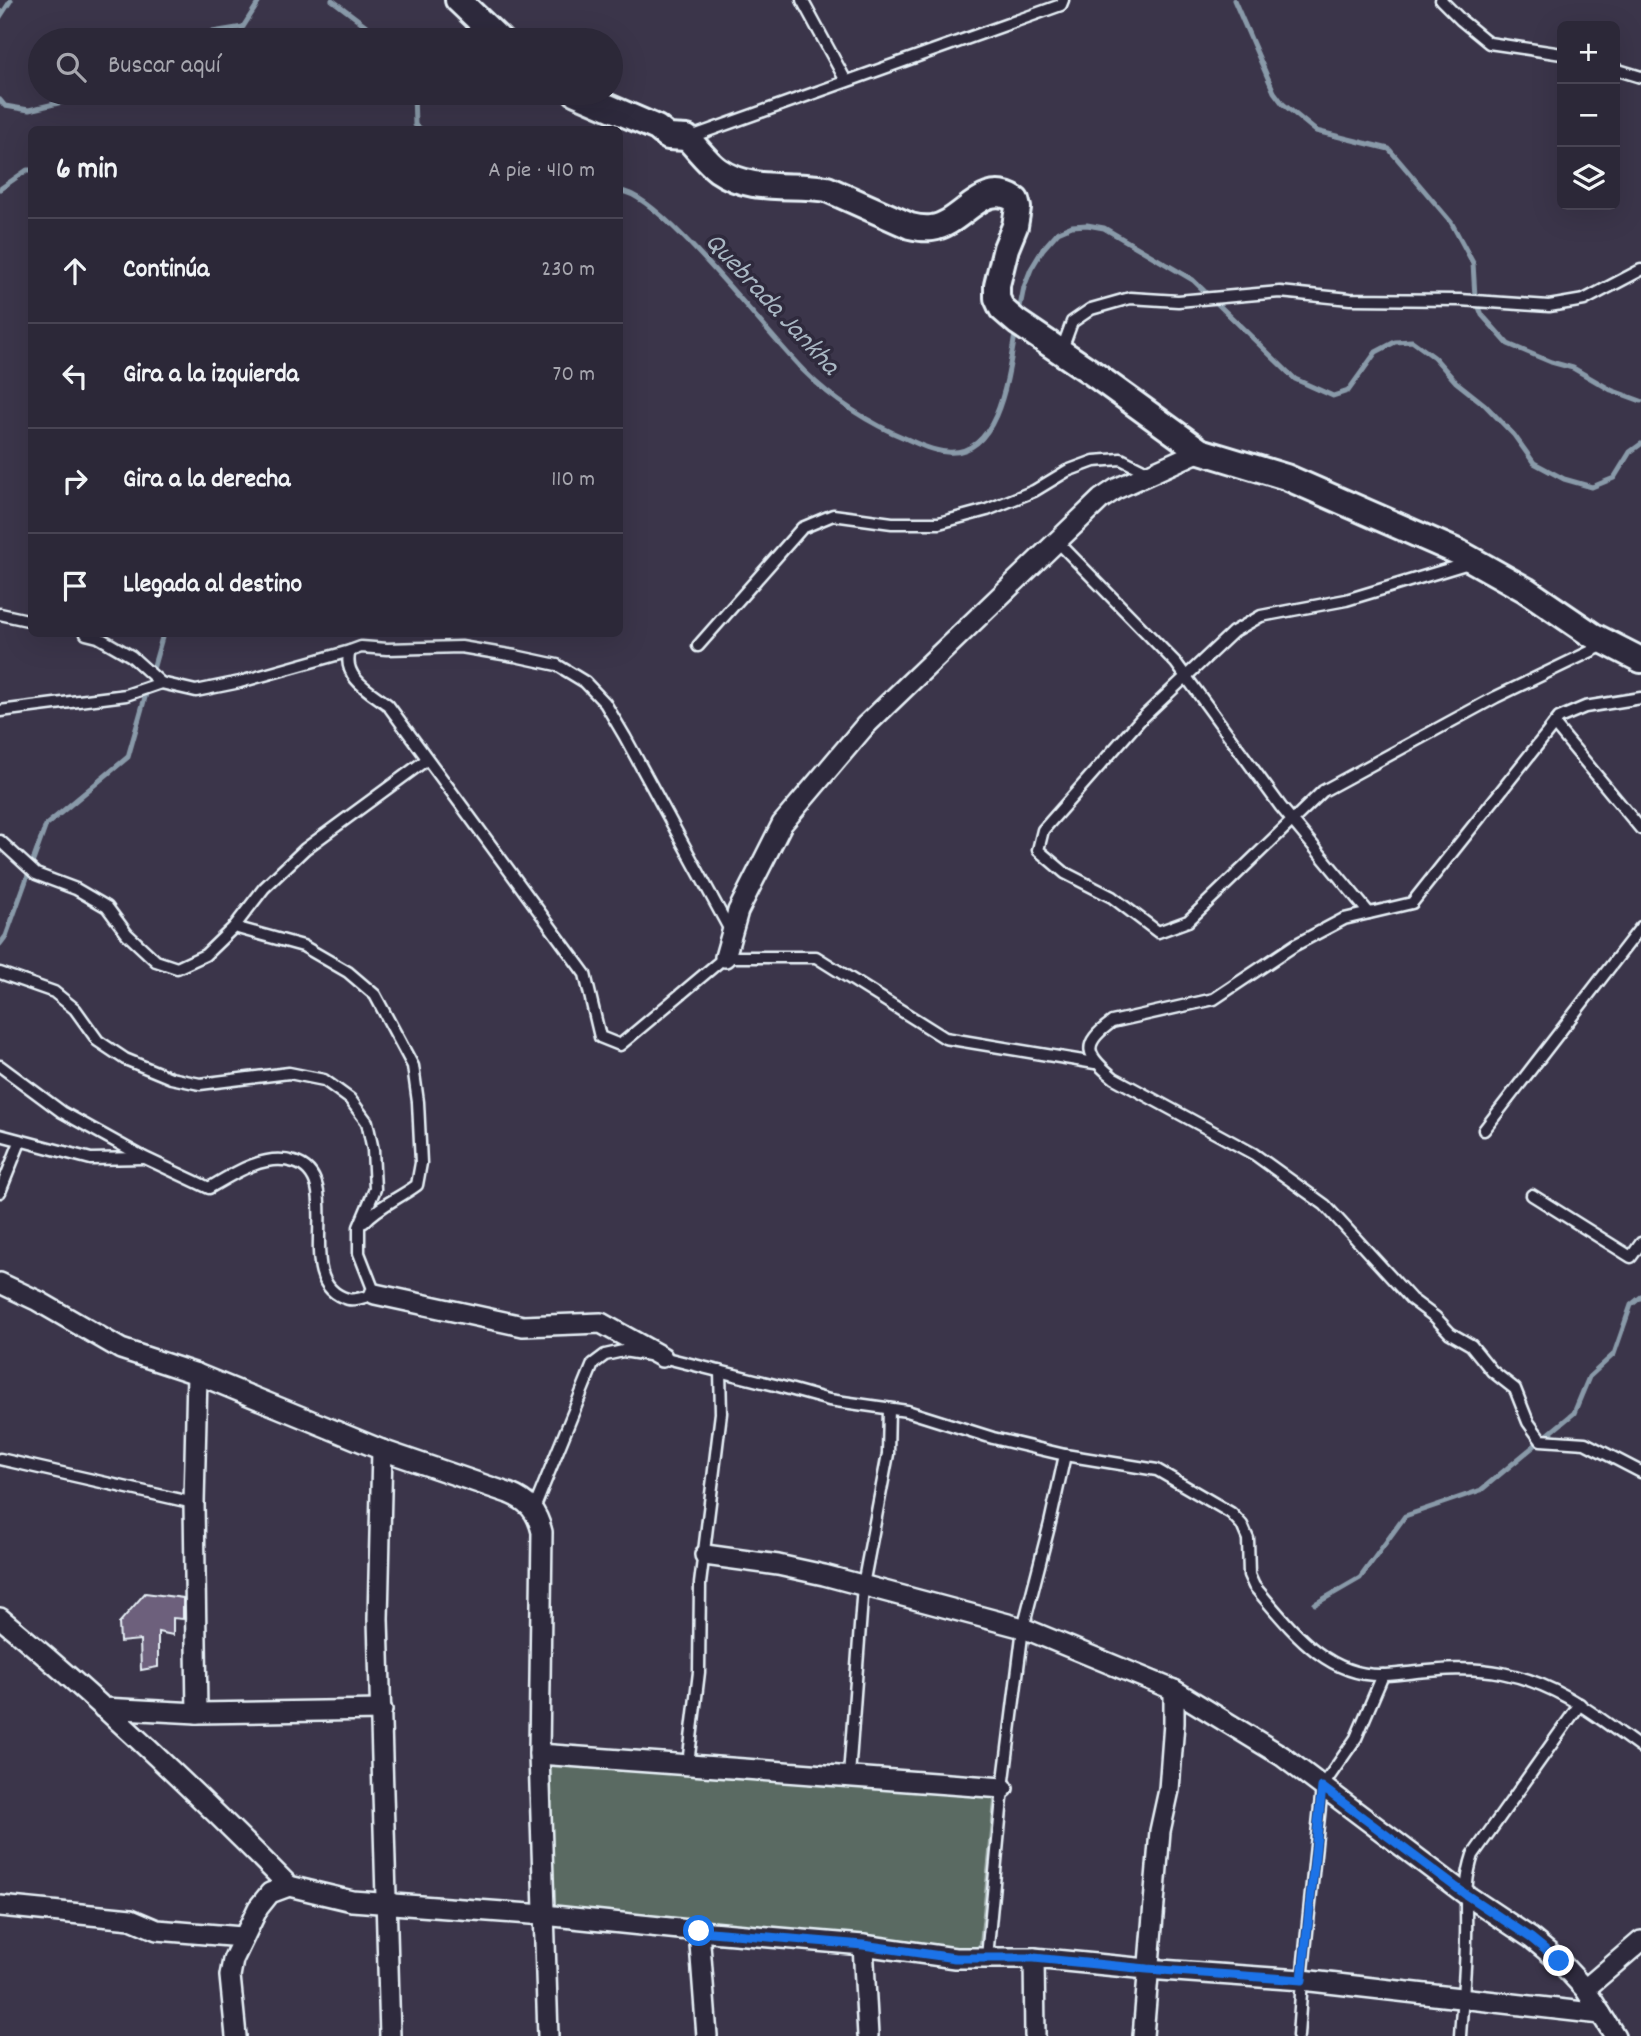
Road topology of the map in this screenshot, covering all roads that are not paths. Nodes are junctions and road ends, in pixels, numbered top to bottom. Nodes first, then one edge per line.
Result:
1 (458, 0) edge
2 (802, 0) edge
3 (1063, 0) edge
4 (1441, 0) edge
5 (487, 28) edge
6 (1557, 53) edge
7 (1620, 71) edge
8 (1641, 77) edge
9 (846, 81) junction
10 (604, 105) edge
11 (687, 138) junction
12 (1641, 270) edge
13 (1061, 352) junction
14 (1200, 451) junction
15 (1150, 474) junction
16 (1056, 540) junction
17 (1476, 561) junction
18 (0, 614) edge
19 (28, 620) edge
20 (99, 637) edge
21 (1608, 643) junction
22 (698, 646) dead end
23 (350, 651) junction
24 (1641, 660) edge
25 (1186, 677) junction
26 (161, 683) junction
27 (1641, 698) edge
28 (0, 711) edge
29 (1554, 724) junction
30 (426, 760) junction
31 (1291, 820) junction
32 (1641, 829) edge
33 (0, 841) edge
34 (1369, 913) junction
35 (234, 927) junction
36 (1641, 927) edge
37 (731, 932) junction
38 (725, 957) junction
39 (0, 973) edge
40 (1096, 1063) junction
41 (0, 1066) edge
42 (1483, 1130) dead end
43 (0, 1135) edge
44 (20, 1142) junction
45 (145, 1158) junction
46 (0, 1192) edge
47 (1532, 1195) dead end
48 (359, 1227) junction
49 (1641, 1243) edge
50 (0, 1283) edge
51 (375, 1294) junction
52 (662, 1357) junction
53 (720, 1371) junction
54 (197, 1374) junction
55 (889, 1409) junction
56 (382, 1450) junction
57 (1065, 1454) junction
58 (0, 1460) edge
59 (1641, 1472) edge
60 (194, 1503) junction
61 (534, 1510) junction
62 (705, 1555) junction
63 (863, 1585) junction
64 (0, 1618) edge
65 (1023, 1628) junction
66 (1382, 1675) junction
67 (1174, 1690) junction
68 (1580, 1704) junction
69 (103, 1709) junction
70 (382, 1710) junction
71 (197, 1713) junction
72 (1641, 1748) edge
73 (539, 1754) junction
74 (688, 1764) junction
75 (849, 1776) junction
76 (1003, 1787) junction
77 (1322, 1787) junction
78 (289, 1886) junction
79 (1465, 1894) junction
80 (385, 1903) junction
81 (0, 1906) edge
82 (544, 1915) junction
83 (699, 1931) junction
84 (242, 1937) junction
85 (1641, 1941) edge
86 (863, 1945) junction
87 (987, 1957) junction
88 (1034, 1958) junction
89 (1147, 1969) junction
90 (1302, 1980) junction
91 (1584, 1989) junction
92 (1463, 1998) junction
93 (1601, 2014) junction
94 (1614, 2035) edge
95 (236, 2036) edge
96 (390, 2036) edge
97 (548, 2036) edge
98 (707, 2036) edge
99 (868, 2036) edge
100 (1035, 2036) edge
101 (1143, 2036) edge
102 (1298, 2036) edge
103 (1460, 2036) edge

1 - 5 street
2 - 9 lane
3 - 9 lane
4 - 6 lane
7 - 8 lane
9 - 11 lane
10 - 11 street
11 - 13 street
12 - 13 lane
13 - 14 street
14 - 15 street
14 - 17 street
15 - 16 street
15 - 22 lane
16 - 25 lane
16 - 37 street
17 - 21 street
17 - 25 lane
18 - 19 lane
20 - 26 lane
21 - 24 street
21 - 31 lane
23 - 26 lane
23 - 30 lane
23 - 37 lane
25 - 31 lane
25 - 31 lane
26 - 28 lane
27 - 29 lane
29 - 32 lane
29 - 34 lane
30 - 35 lane
30 - 38 lane
31 - 34 lane
33 - 35 lane
34 - 40 lane
35 - 48 lane
36 - 42 lane
37 - 38 street
38 - 40 lane
39 - 48 lane
40 - 59 lane
41 - 45 lane
43 - 44 lane
44 - 45 lane
44 - 46 lane
45 - 51 lane
47 - 49 lane
48 - 51 lane
50 - 54 street
51 - 52 street
52 - 53 lane
52 - 61 lane
53 - 55 lane
53 - 62 lane
54 - 56 street
54 - 60 street
55 - 57 lane
55 - 63 lane
56 - 61 street
56 - 70 street
57 - 65 lane
57 - 66 lane
58 - 60 lane
60 - 71 street
61 - 73 street
62 - 63 street
62 - 74 lane
63 - 65 street
63 - 75 lane
64 - 69 street
65 - 67 street
65 - 76 lane
66 - 68 lane
66 - 77 lane
67 - 77 street
67 - 89 street
68 - 72 lane
68 - 79 lane
69 - 71 street
69 - 78 street
70 - 71 street
70 - 80 street
73 - 74 street
73 - 82 street
74 - 75 street
75 - 76 street
76 - 87 lane
77 - 79 street
77 - 90 lane
78 - 80 street
78 - 84 street
79 - 91 street
79 - 92 lane
80 - 82 street
80 - 96 street
81 - 84 street
82 - 83 street
82 - 97 street
83 - 86 street
83 - 98 street
84 - 95 street
85 - 91 street
86 - 87 street
86 - 99 street
87 - 88 street
88 - 89 street
88 - 100 street
89 - 90 street
89 - 101 street
90 - 92 street
90 - 102 lane
91 - 93 street
92 - 93 street
92 - 103 lane
93 - 94 street

